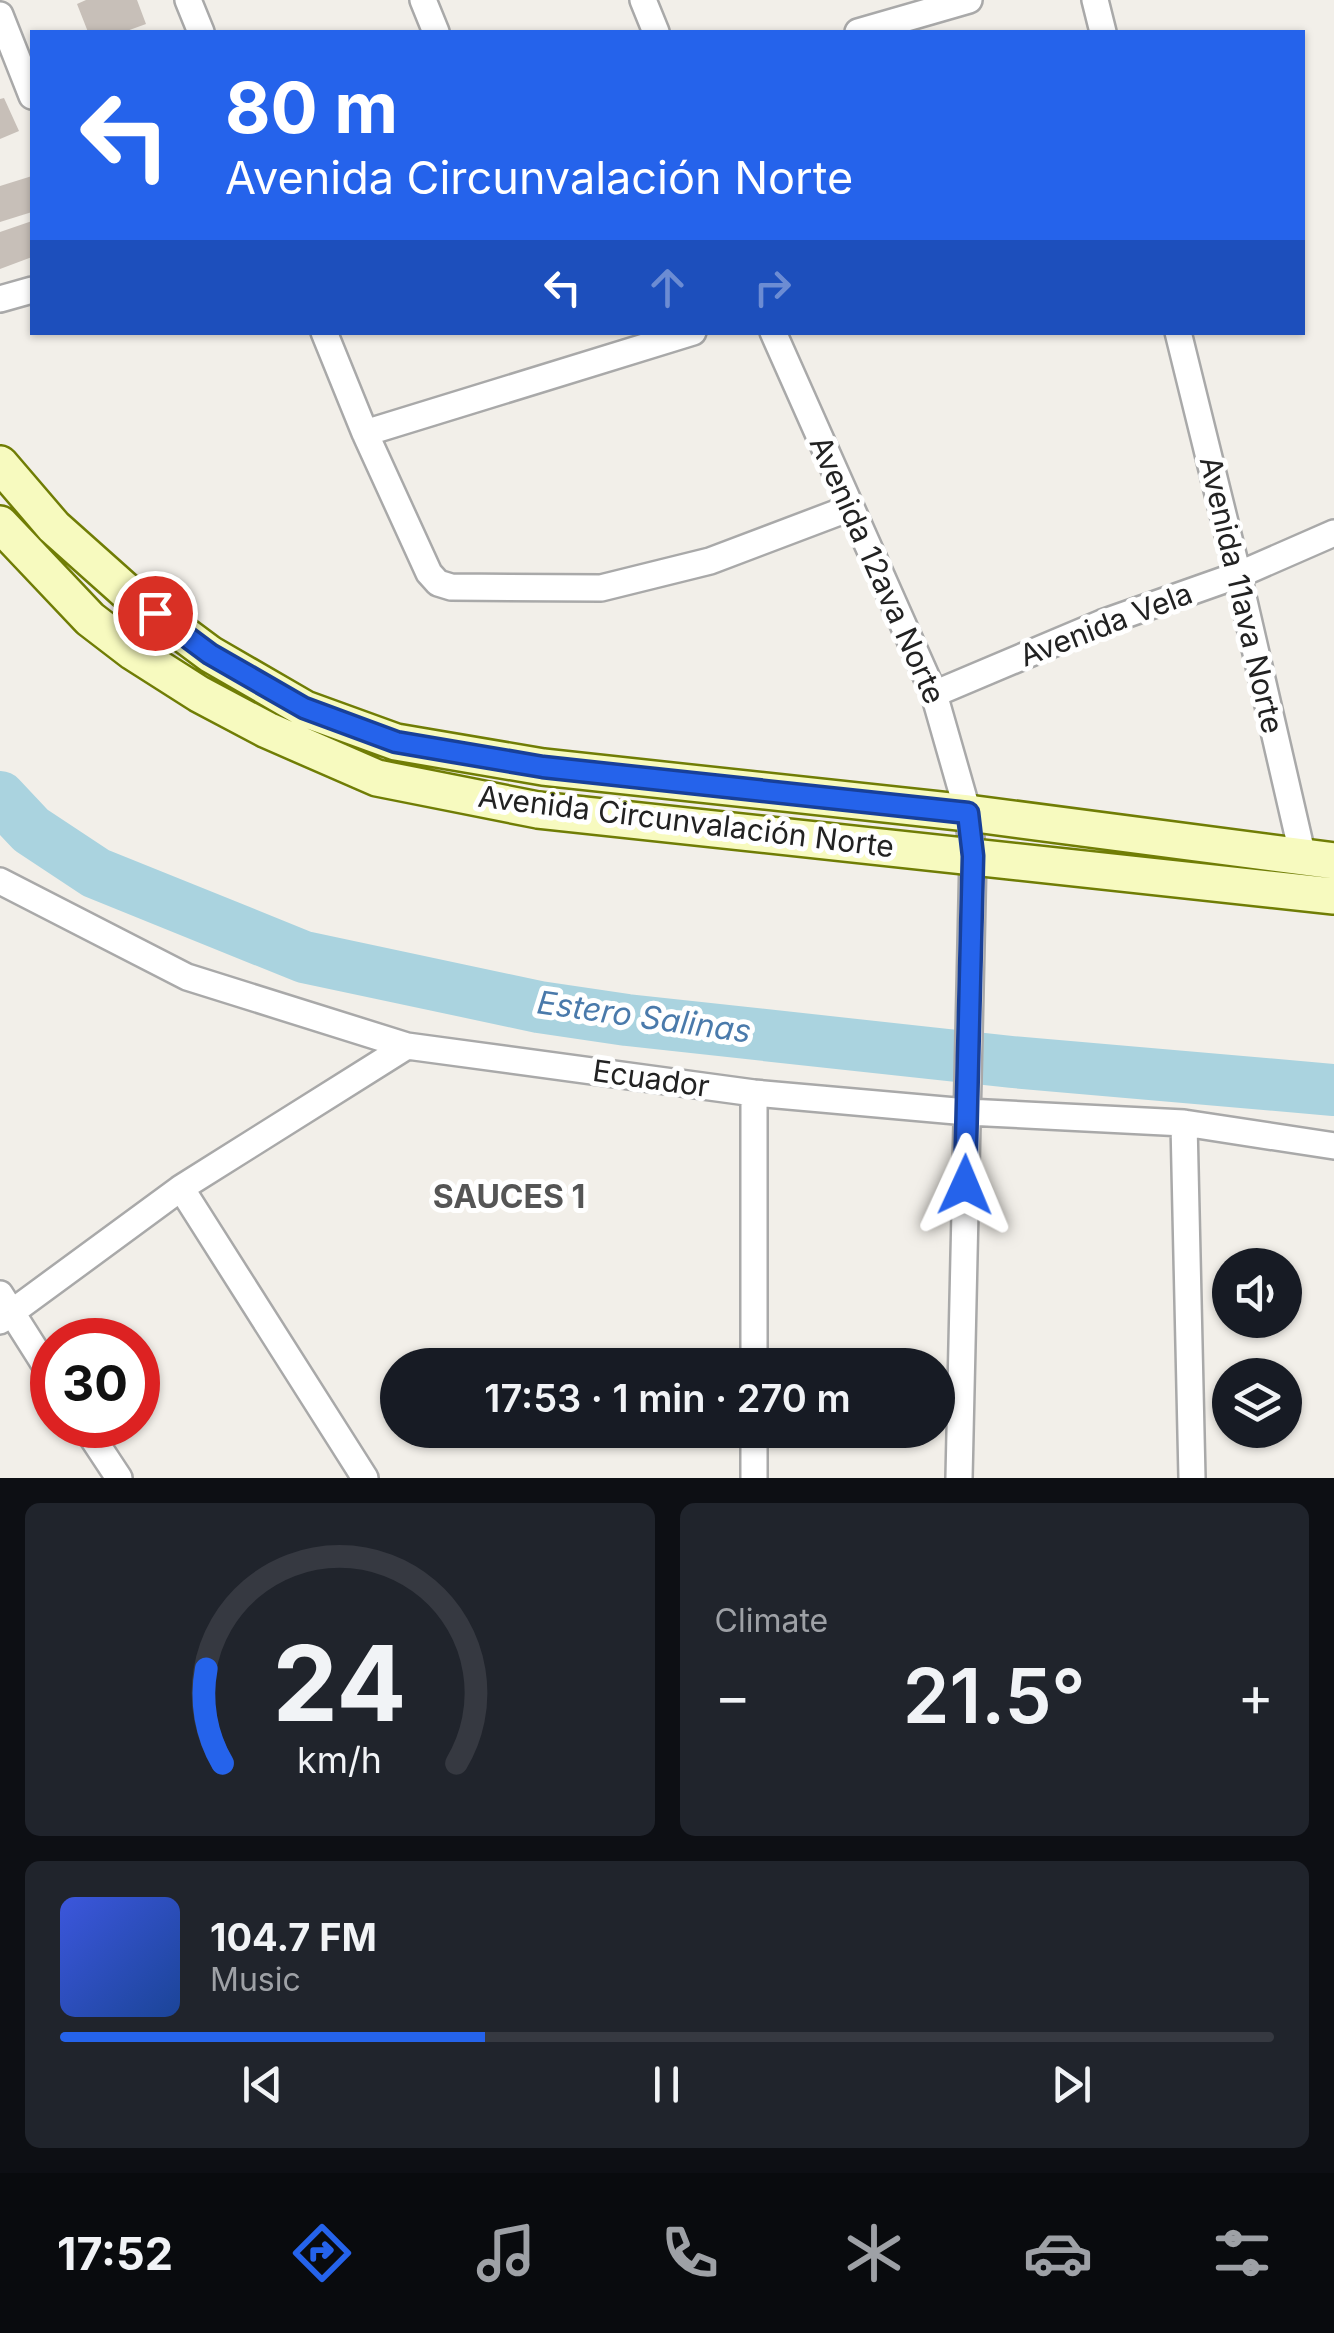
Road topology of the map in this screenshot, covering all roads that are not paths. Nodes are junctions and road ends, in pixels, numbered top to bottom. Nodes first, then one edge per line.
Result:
1 (188, 0) edge
2 (423, 0) edge
3 (642, 0) edge
4 (968, 0) edge
5 (1095, 0) edge
6 (0, 15) edge
7 (201, 30) edge
8 (435, 30) edge
9 (655, 30) edge
10 (865, 30) edge
11 (1102, 30) edge
12 (30, 91) edge
13 (30, 291) edge
14 (0, 299) edge
15 (325, 335) edge
16 (683, 335) edge
17 (774, 335) edge
18 (1179, 335) edge
19 (365, 434) junction
20 (0, 464) edge
21 (850, 508) junction
22 (0, 524) edge
23 (1334, 533) edge
24 (1238, 576) junction
25 (934, 694) junction
26 (968, 813) junction
27 (973, 856) junction
28 (1319, 859) edge
29 (0, 881) edge
30 (1334, 896) edge
31 (406, 1046) junction
32 (754, 1093) junction
33 (967, 1099) junction
34 (1184, 1123) junction
35 (1334, 1146) edge
36 (181, 1188) junction
37 (4, 1309) edge
38 (30, 1345) edge
39 (754, 1348) edge
40 (99, 1448) edge
41 (754, 1448) edge
42 (118, 1478) edge
43 (365, 1478) edge
44 (754, 1478) edge
45 (958, 1478) edge
46 (1192, 1478) edge

1 - 7 street
2 - 8 street
3 - 9 street
4 - 10 street
5 - 11 street
6 - 12 street
13 - 14 street
15 - 19 street
16 - 19 street
17 - 21 street, Avenida 12ava Norte
18 - 24 street, Avenida 11ava Norte
19 - 21 street
20 - 26 main road, Avenida Circunvalación Norte
21 - 25 street, Avenida 12ava Norte
22 - 27 main road, Avenida Circunvalación Norte
23 - 24 street, Avenida Vela
24 - 25 street, Avenida Vela
24 - 28 street, Avenida 11ava Norte
25 - 26 street, Avenida 12ava Norte
26 - 27 street, Avenida 12ava Norte
26 - 28 main road, Avenida Circunvalación Norte
27 - 30 main road, Avenida Circunvalación Norte
27 - 33 street, Avenida 12ava Norte
29 - 31 street, Ecuador
31 - 32 street, Ecuador
31 - 36 street
32 - 33 street, Ecuador
32 - 39 street
33 - 34 street, Ecuador
33 - 45 street, Avenida 12ava Norte
34 - 35 street, Ecuador
34 - 46 street
36 - 37 street
36 - 43 street
37 - 38 street
40 - 42 street
41 - 44 street

